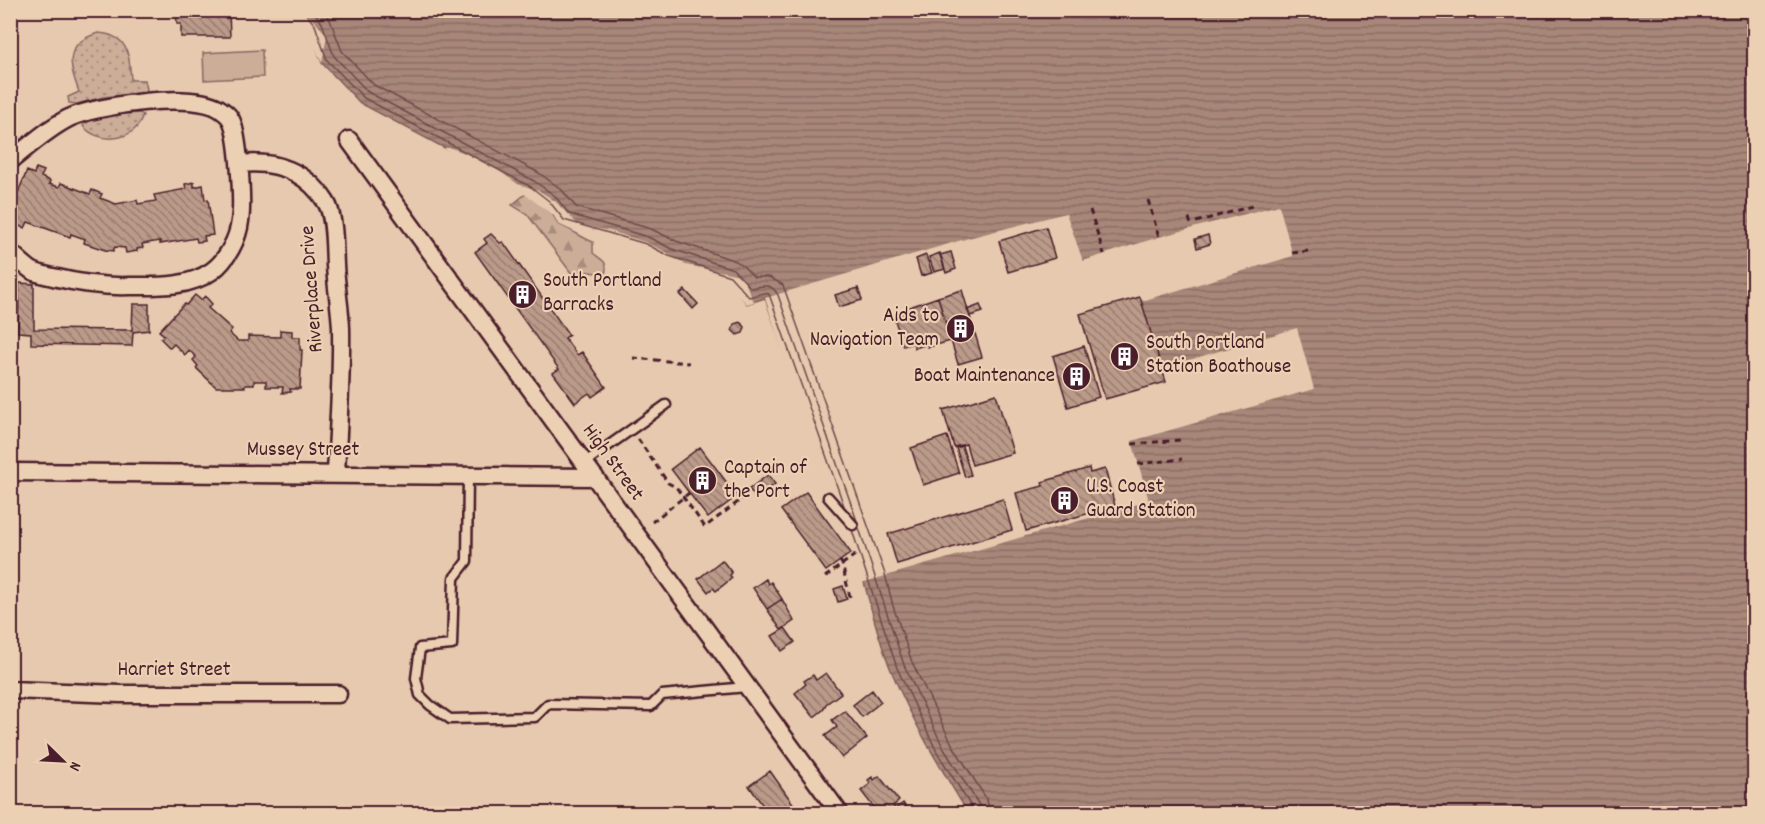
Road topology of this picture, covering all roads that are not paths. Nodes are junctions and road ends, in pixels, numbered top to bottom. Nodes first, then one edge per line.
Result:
1 (349, 140) dead end
2 (10, 161) edge
3 (240, 164) junction
4 (10, 252) edge
5 (666, 405) dead end
6 (584, 463) junction
7 (10, 472) edge
8 (336, 474) junction
9 (468, 475) junction
10 (595, 477) junction
11 (828, 497) dead end
12 (853, 525) dead end
13 (746, 687) junction
14 (10, 690) edge
15 (338, 694) dead end
16 (840, 813) edge

1 - 6 street, High Street
2 - 3 street
3 - 4 street
3 - 8 street, Riverplace Drive
5 - 6 lane
6 - 10 street, High Street
7 - 8 street, Mussey Street
8 - 9 street, Mussey Street
9 - 10 street, Mussey Street
9 - 13 lane
10 - 13 street, High Street
11 - 12 lane
13 - 16 street, High Street
14 - 15 street, Harriet Street

